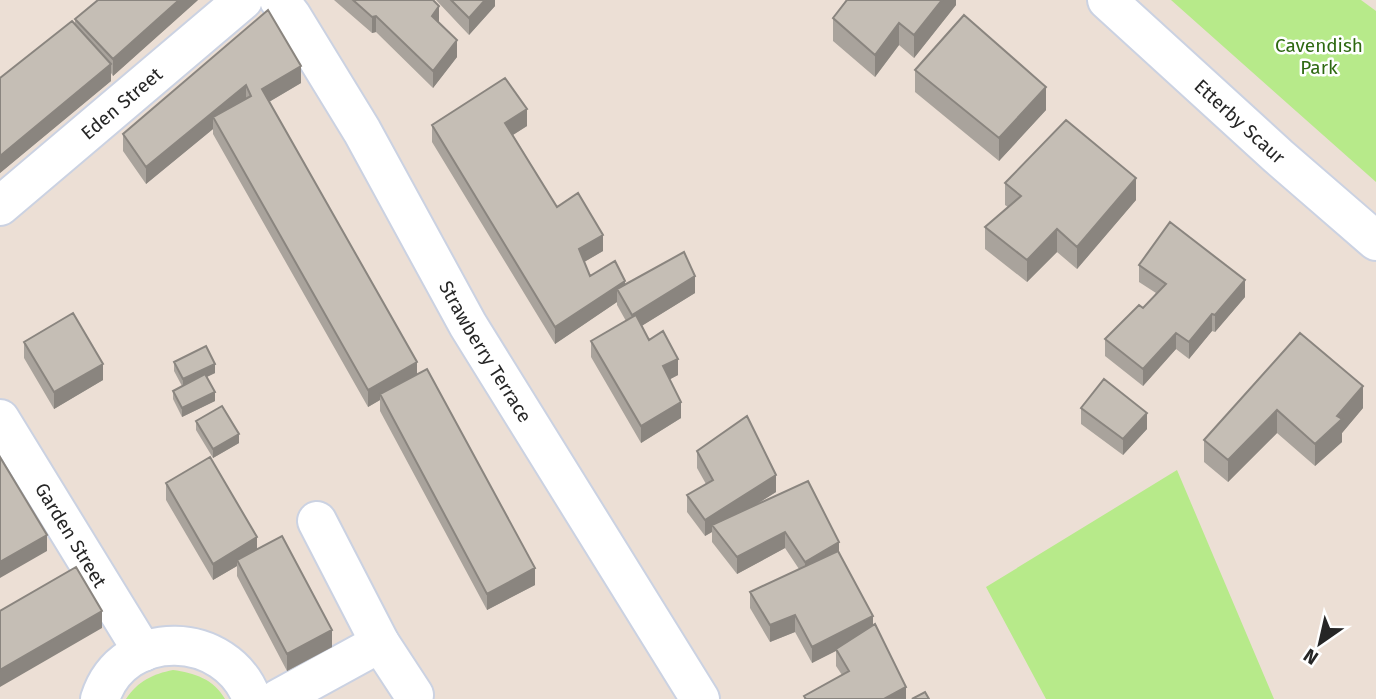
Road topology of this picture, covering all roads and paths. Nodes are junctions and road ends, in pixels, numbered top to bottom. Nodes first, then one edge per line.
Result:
1 (243, 0) edge
2 (279, 0) edge
3 (1107, 0) edge
4 (0, 206) edge
5 (1376, 241) edge
6 (0, 419) edge
7 (317, 522) dead end
8 (380, 643) junction
9 (143, 652) junction
10 (414, 695) dead end
11 (100, 699) edge
12 (252, 699) edge
13 (278, 699) edge
14 (700, 699) edge

1 - 4 street, Eden Street
2 - 14 street, Strawberry Terrace
3 - 5 street, Etterby Scaur
6 - 9 street, Garden Street
7 - 8 street
8 - 10 street
8 - 13 street
9 - 11 street
9 - 12 street

